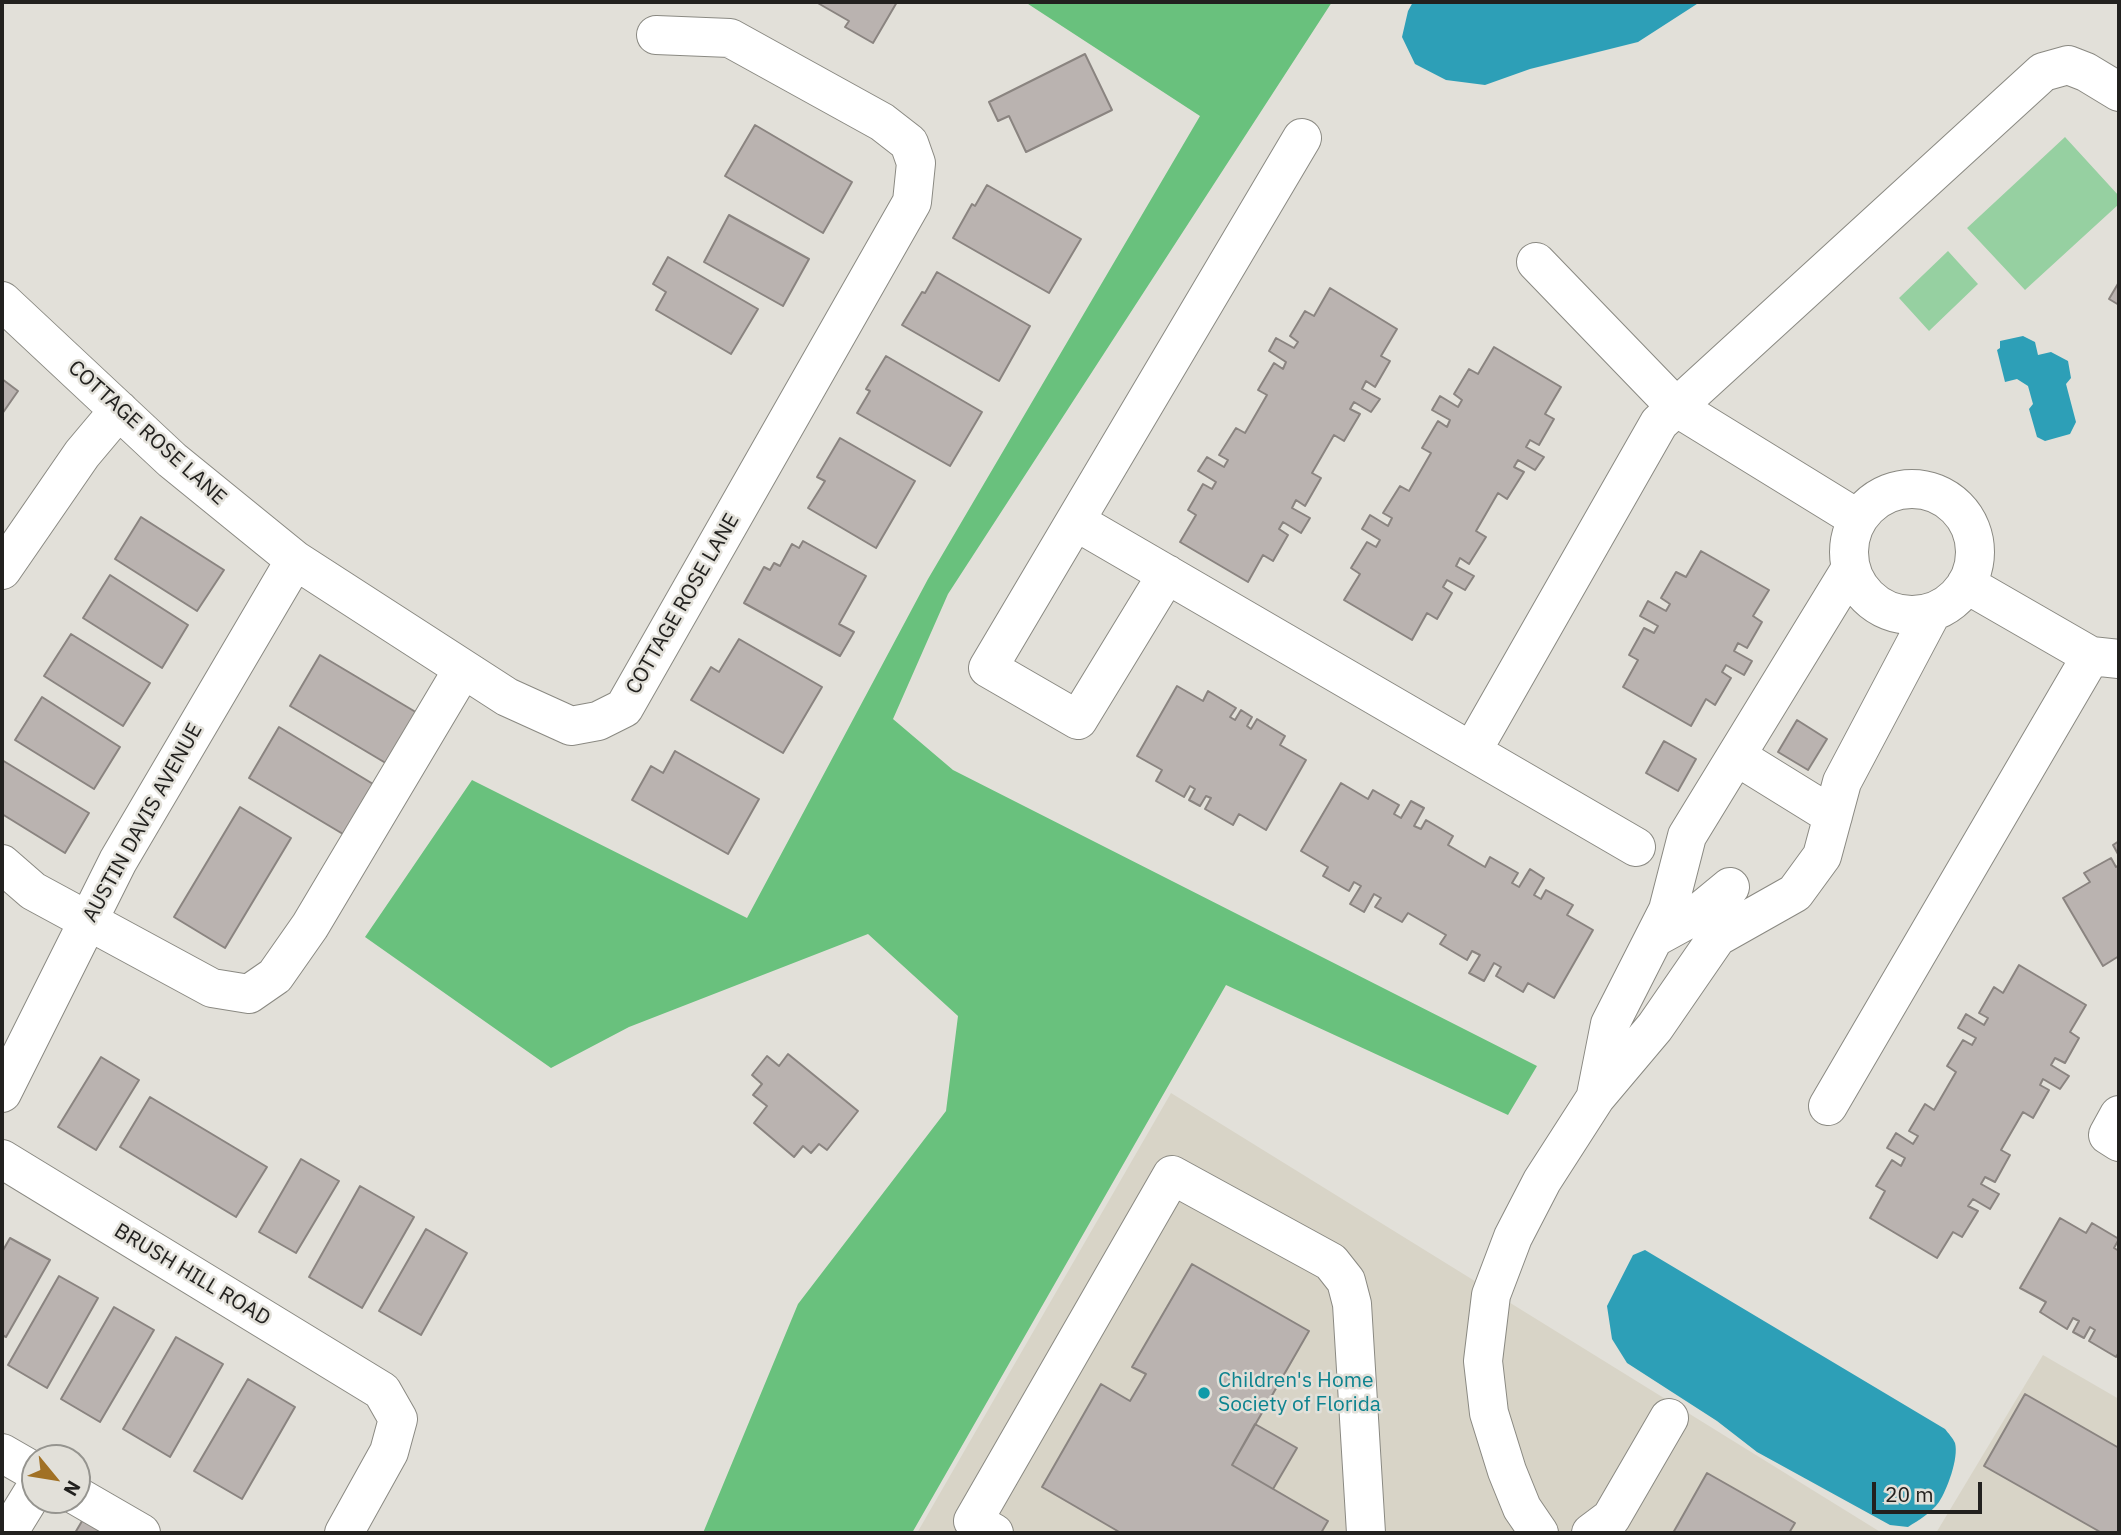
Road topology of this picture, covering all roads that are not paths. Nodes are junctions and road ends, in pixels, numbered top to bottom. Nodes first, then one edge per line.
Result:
1 (656, 35) dead end
2 (2119, 92) edge
3 (1302, 138) dead end
4 (1536, 262) dead end
5 (2, 301) edge
6 (1676, 407) junction
7 (118, 410) junction
8 (1858, 519) junction
9 (1075, 521) junction
10 (295, 559) junction
11 (1851, 568) junction
12 (2, 570) edge
13 (1167, 574) junction
14 (1966, 583) junction
15 (1932, 612) junction
16 (2105, 658) edge
17 (463, 669) junction
18 (1472, 751) junction
19 (1736, 756) junction
20 (1833, 816) junction
21 (1636, 847) dead end
22 (2, 864) edge
23 (1730, 887) dead end
24 (88, 921) junction
25 (1654, 938) junction
26 (2, 1093) edge
27 (1595, 1097) junction
28 (1828, 1106) dead end
29 (2119, 1115) edge
30 (2119, 1142) edge
31 (2, 1159) edge
32 (1669, 1418) dead end
33 (2, 1453) edge
34 (21, 1464) edge
35 (91, 1504) edge
36 (21, 1512) edge
37 (1536, 1532) edge
38 (8, 1533) edge
39 (141, 1533) edge
40 (344, 1533) edge
41 (994, 1533) edge
42 (1366, 1533) edge
43 (1591, 1533) edge

1 - 17 street, COTTAGE ROSE LANE
2 - 6 street
3 - 9 street
4 - 6 street
5 - 7 street, COTTAGE ROSE LANE
6 - 8 street
6 - 18 street
7 - 10 street, COTTAGE ROSE LANE
7 - 12 street
8 - 11 street
8 - 14 street
9 - 13 street
9 - 13 street
10 - 17 street, COTTAGE ROSE LANE
10 - 24 street, AUSTIN DAVIS AVENUE
11 - 15 street
11 - 19 street
13 - 18 street
14 - 15 street
14 - 16 street
15 - 20 street
16 - 28 street
17 - 24 street
18 - 21 street
19 - 20 street
19 - 25 street
20 - 27 street
22 - 24 street
23 - 25 street
24 - 26 street, AUSTIN DAVIS AVENUE
25 - 27 street
27 - 37 street
29 - 30 street
31 - 40 street, BRUSH HILL ROAD
32 - 43 street
33 - 34 street
35 - 39 street
36 - 38 street
41 - 42 street

